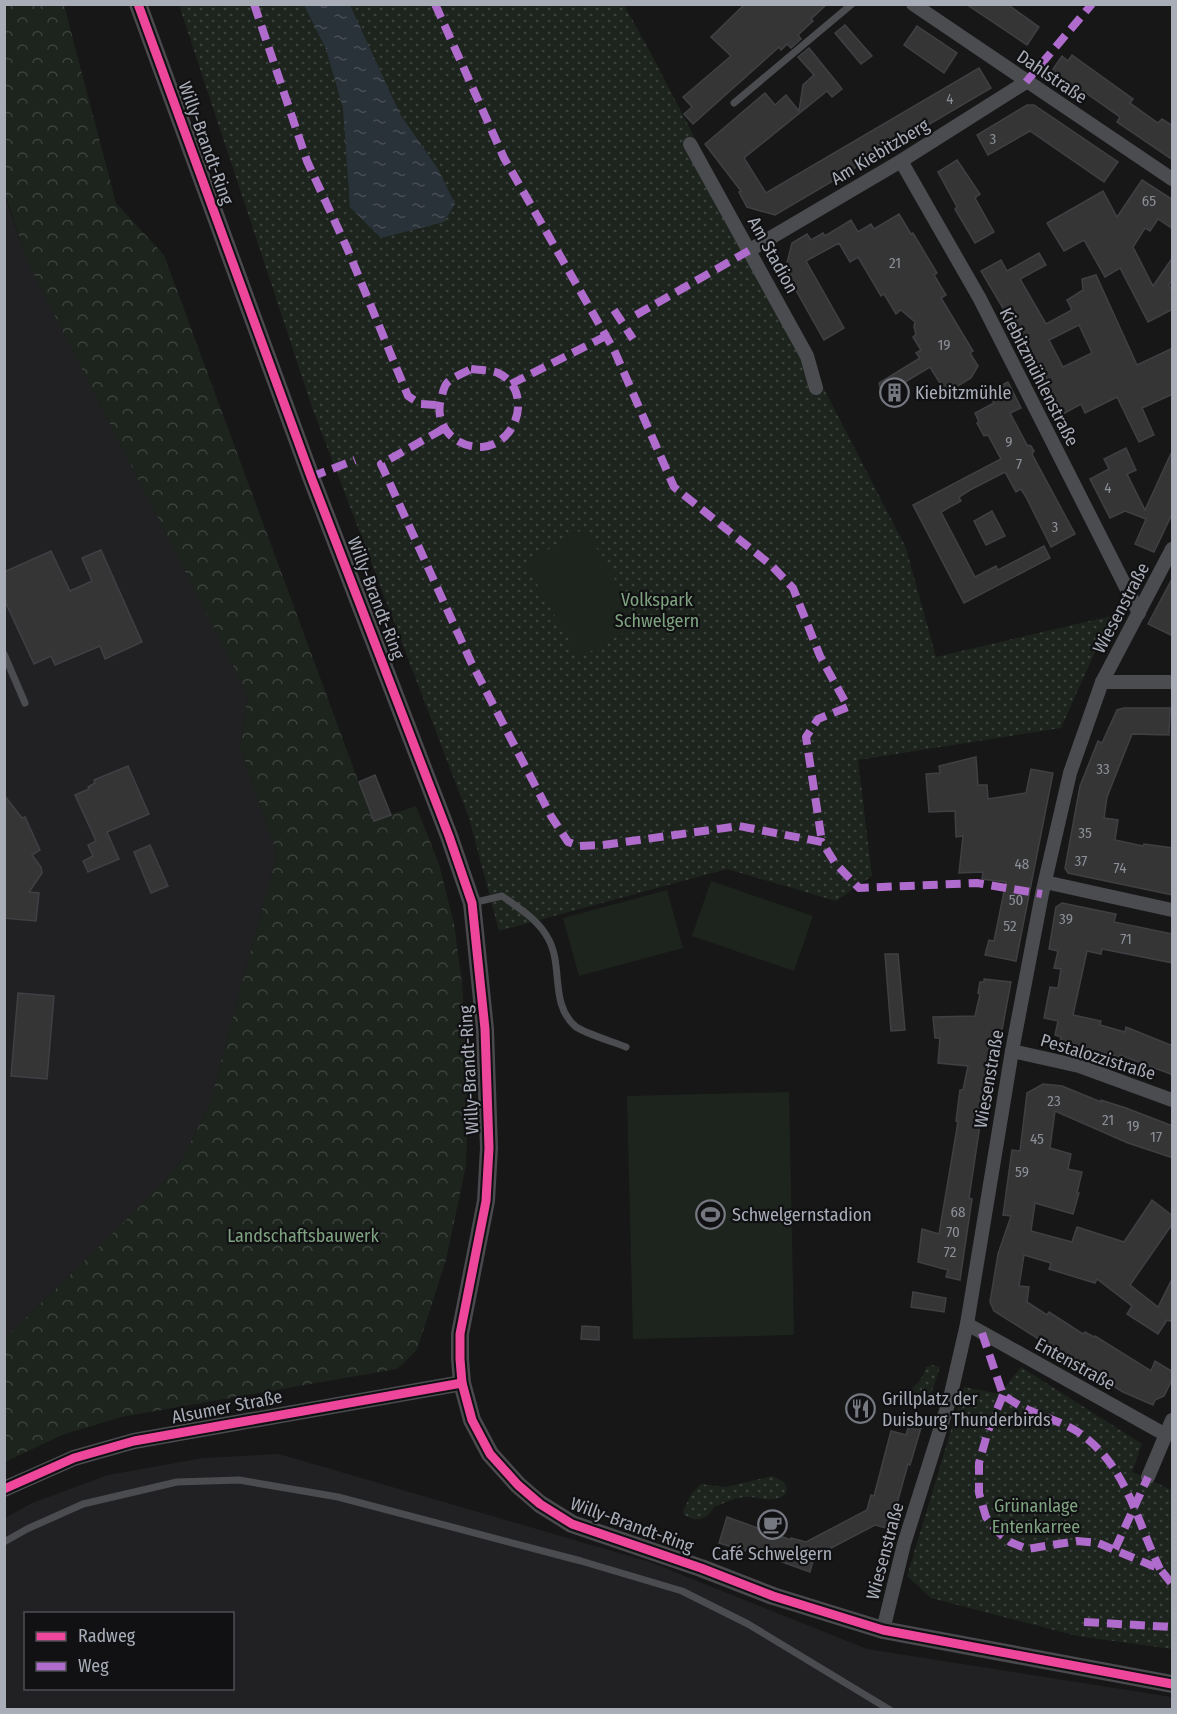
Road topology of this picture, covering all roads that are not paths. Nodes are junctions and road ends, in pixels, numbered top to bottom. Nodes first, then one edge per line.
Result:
1 (138, 4) edge
2 (852, 4) edge
3 (913, 4) edge
4 (1026, 82) junction
5 (734, 103) dead end
6 (690, 144) dead end
7 (900, 161) junction
8 (1173, 179) edge
9 (750, 250) junction
10 (816, 388) dead end
11 (1173, 549) edge
12 (1139, 613) junction
13 (4, 654) edge
14 (1102, 682) junction
15 (1173, 682) edge
16 (25, 703) dead end
17 (1045, 882) junction
18 (471, 903) junction
19 (1173, 910) edge
20 (626, 1047) dead end
21 (1012, 1051) junction
22 (1173, 1100) edge
23 (967, 1324) junction
24 (462, 1383) junction
25 (1173, 1420) edge
26 (1166, 1435) junction
27 (1148, 1478) dead end
28 (4, 1489) edge
29 (4, 1542) edge
30 (883, 1630) junction
31 (1173, 1684) edge
32 (890, 1710) edge

1 - 18 main road, Willy-Brandt-Ring
2 - 5 lane
3 - 4 street, Dahlstraße
4 - 7 street, Am Kiebitzberg
4 - 8 street, Dahlstraße
6 - 9 street, Am Stadion
7 - 9 street, Am Kiebitzberg
7 - 12 street, Kiebitzmühlenstraße
9 - 10 street, Am Stadion
11 - 12 street, Wiesenstraße
12 - 14 street, Wiesenstraße
13 - 16 lane
14 - 15 street
14 - 17 street, Wiesenstraße
17 - 19 street
17 - 21 street, Wiesenstraße
18 - 20 lane
18 - 24 main road, Willy-Brandt-Ring
21 - 22 street, Pestalozzistraße
21 - 23 street, Wiesenstraße
23 - 26 street, Entenstraße
23 - 30 street, Wiesenstraße
24 - 28 street, Alsumer Straße
24 - 30 main road, Willy-Brandt-Ring
25 - 26 street
26 - 27 street
29 - 32 lane
30 - 31 main road, Willy-Brandt-Ring

